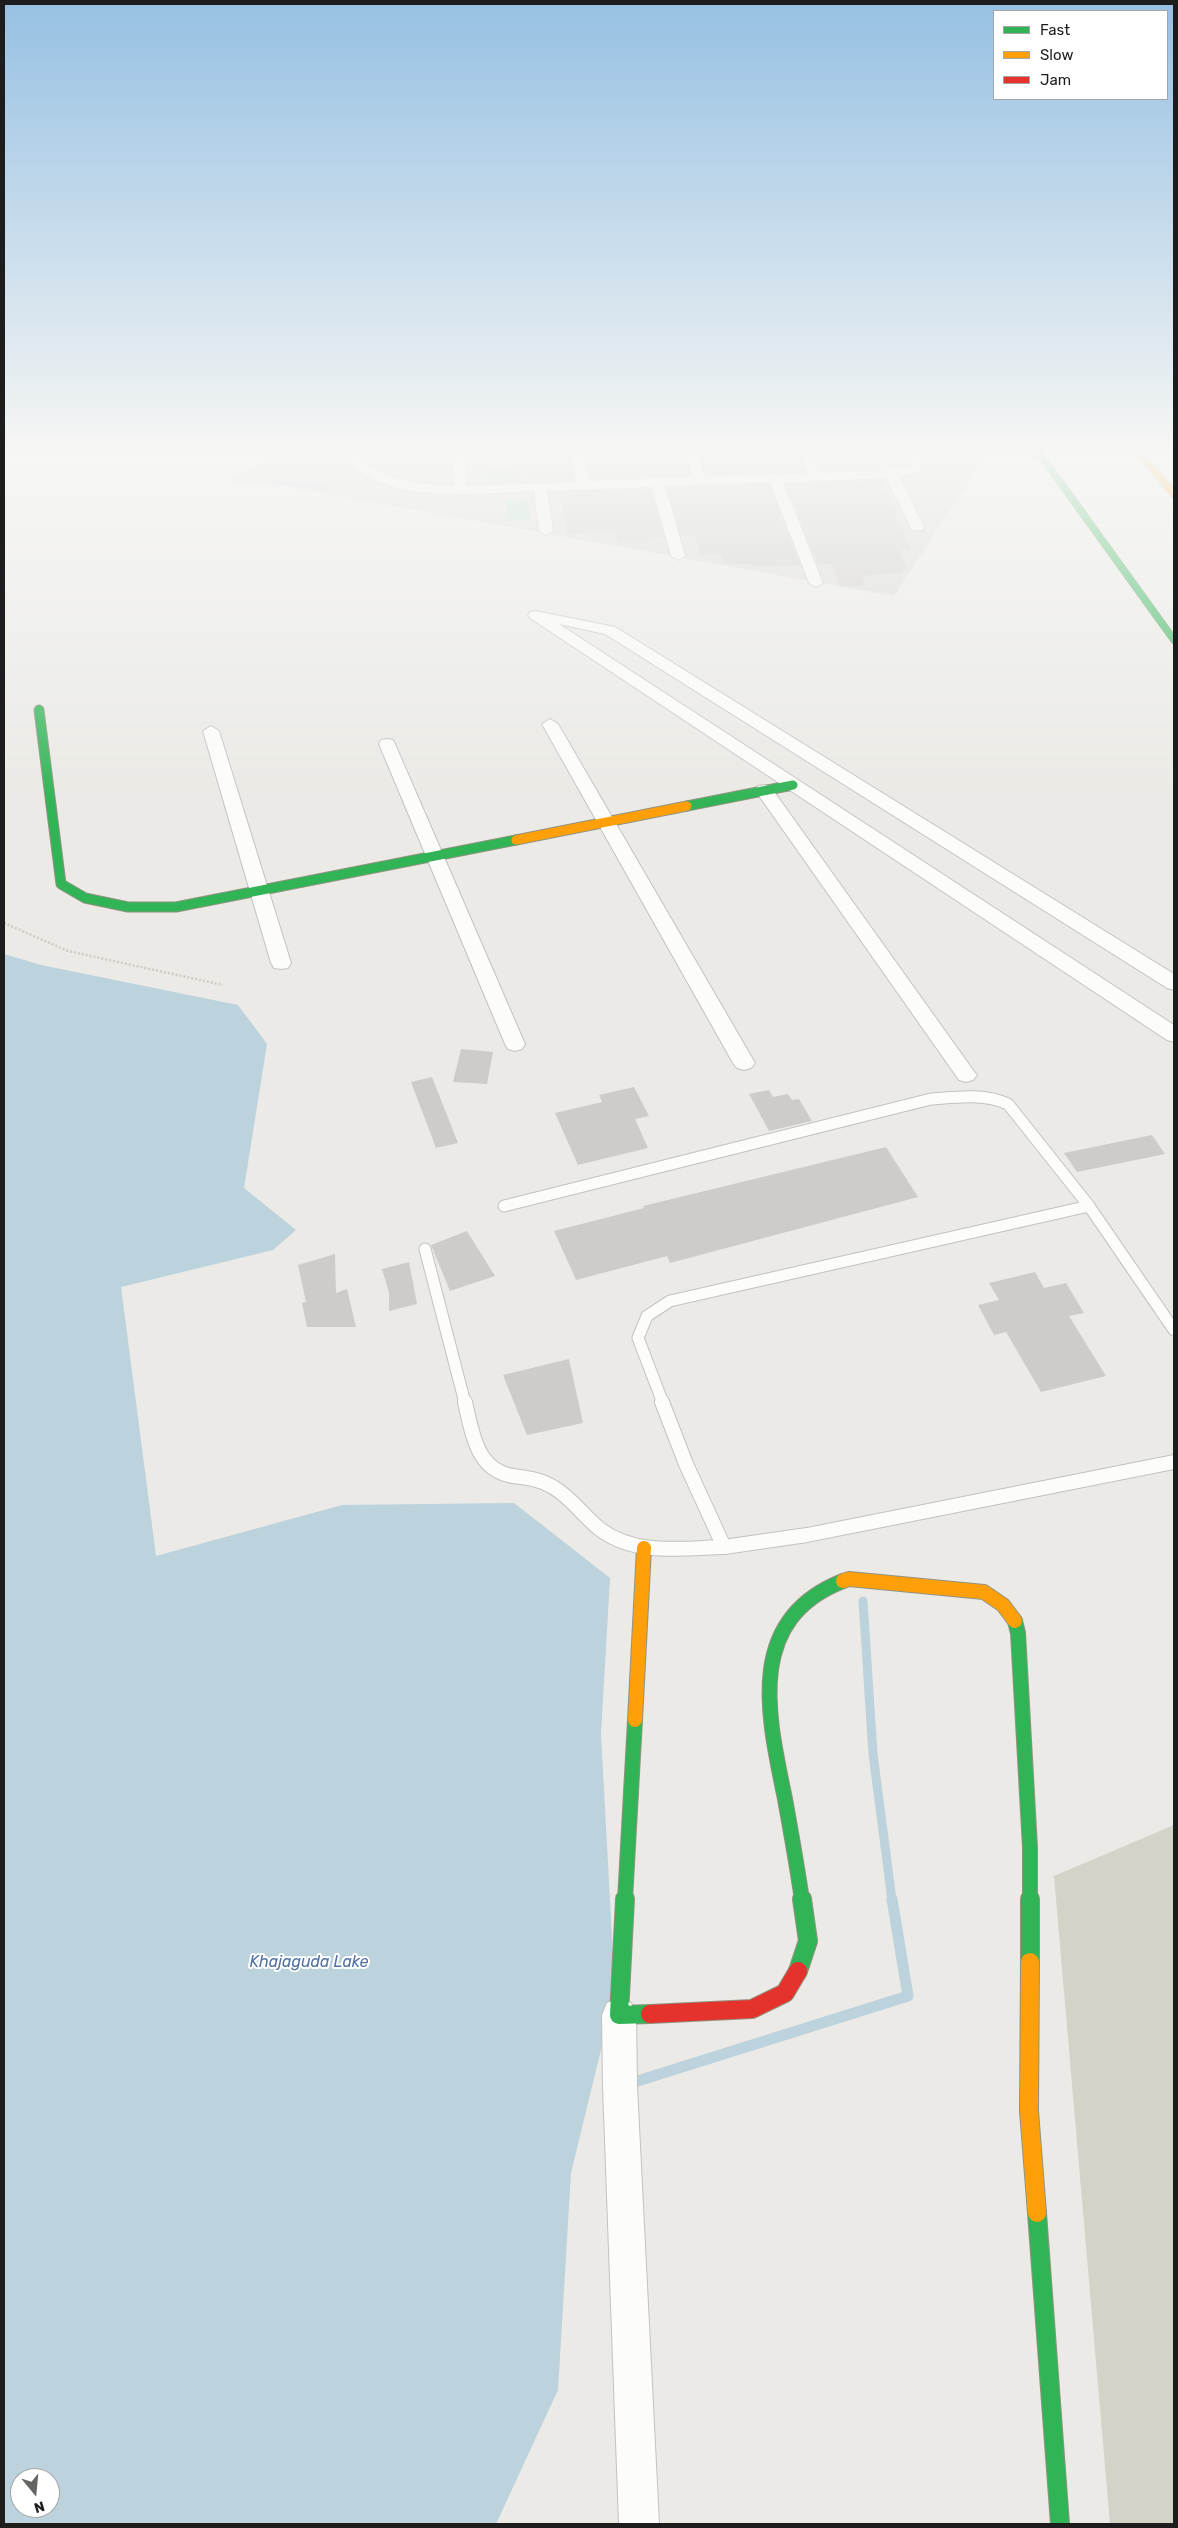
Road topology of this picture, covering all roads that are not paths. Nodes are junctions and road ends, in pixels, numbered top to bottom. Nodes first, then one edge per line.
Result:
1 (810, 568) edge
2 (1122, 568) edge
3 (816, 583) dead end
4 (1174, 640) edge
5 (38, 710) dead end
6 (550, 724) dead end
7 (211, 731) dead end
8 (387, 744) dead end
9 (793, 785) junction
10 (764, 790) junction
11 (606, 822) junction
12 (435, 855) junction
13 (259, 890) junction
14 (281, 963) dead end
15 (1174, 983) edge
16 (1172, 1030) edge
17 (515, 1044) dead end
18 (744, 1063) dead end
19 (966, 1075) dead end
20 (504, 1206) dead end
21 (1089, 1206) junction
22 (425, 1249) dead end
23 (1172, 1323) edge
24 (1174, 1462) edge
25 (724, 1547) junction
26 (644, 1548) junction
27 (619, 2015) junction
28 (639, 2524) edge
29 (1060, 2524) edge

1 - 3 street
2 - 4 main road
5 - 13 main road
6 - 11 street
7 - 13 street
8 - 12 street
9 - 10 main road
9 - 15 street
9 - 16 street
10 - 11 main road
10 - 19 street
11 - 12 main road
11 - 18 street
12 - 13 main road
12 - 17 street
13 - 14 street
20 - 21 lane
21 - 23 lane
21 - 25 lane
22 - 26 lane
24 - 25 lane
25 - 26 lane
26 - 27 main road
27 - 28 street
27 - 29 main road

